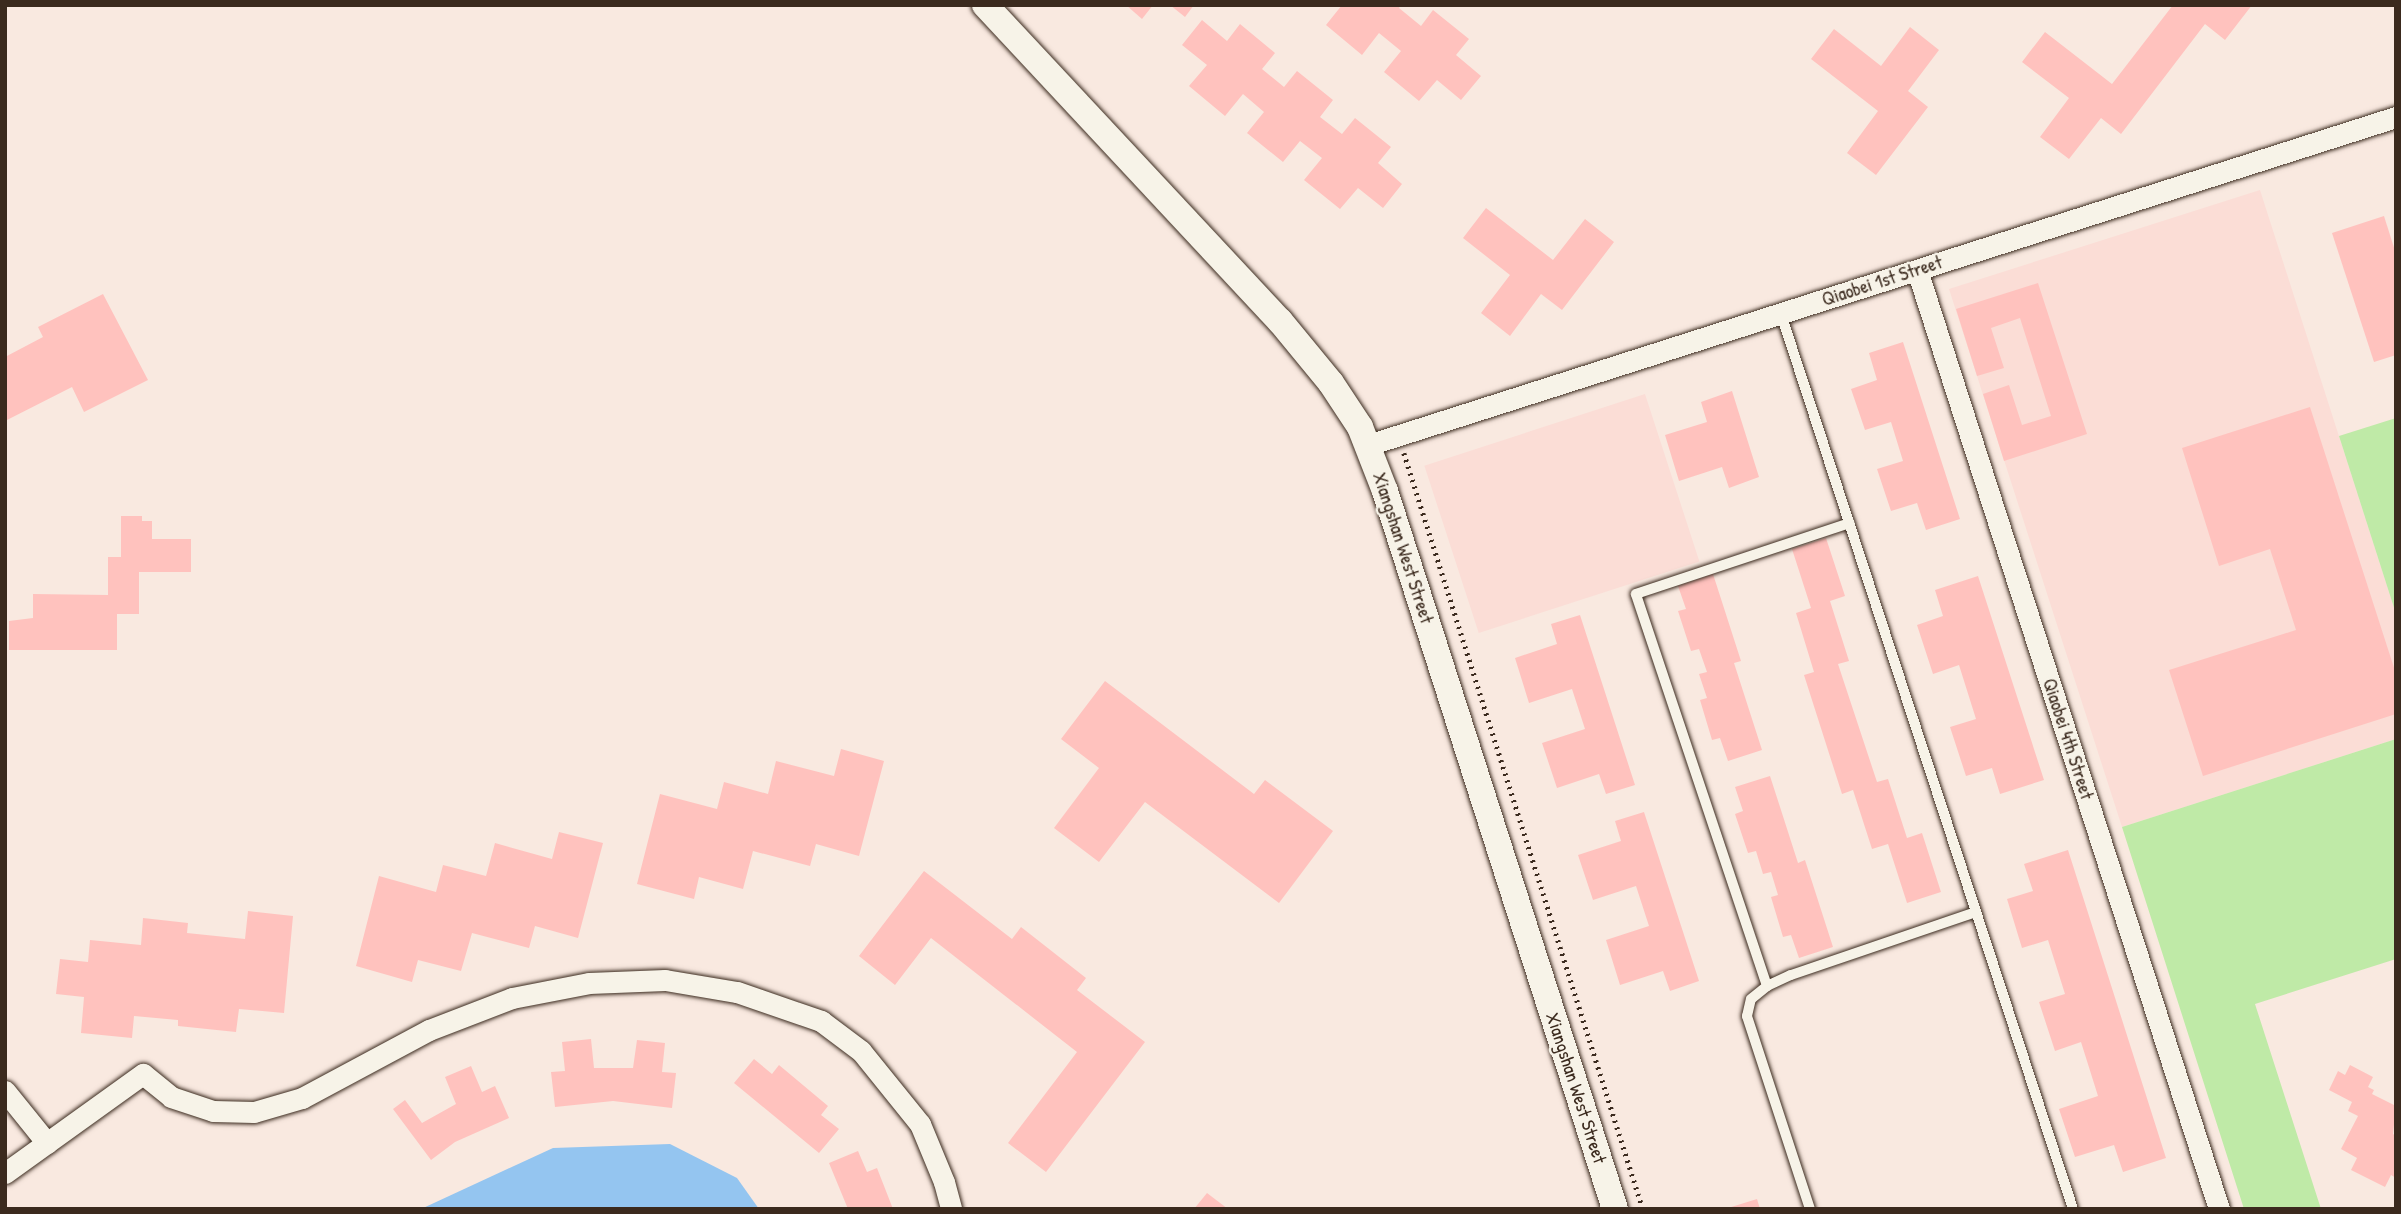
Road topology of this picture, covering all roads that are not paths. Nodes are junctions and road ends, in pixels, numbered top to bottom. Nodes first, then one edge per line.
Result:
1 (985, 5) edge
2 (2396, 117) edge
3 (1917, 270) junction
4 (1781, 314) junction
5 (1368, 445) junction
6 (1849, 523) junction
7 (1976, 912) junction
8 (1767, 986) junction
9 (5, 1091) edge
10 (47, 1143) junction
11 (5, 1173) edge
12 (951, 1209) edge
13 (1615, 1209) edge
14 (1810, 1209) edge
15 (2073, 1209) edge
16 (2219, 1209) edge

1 - 5 street, Xiangshan West Street
2 - 3 street, Qiaobei 1st Street
3 - 4 street, Qiaobei 1st Street
3 - 16 street, Qiaobei 4th Street
4 - 5 street, Qiaobei 1st Street
4 - 6 lane
5 - 13 street, Xiangshan West Street
6 - 7 lane
6 - 8 lane
7 - 8 lane
7 - 15 lane
8 - 14 lane
9 - 10 street
10 - 11 street
10 - 12 street

